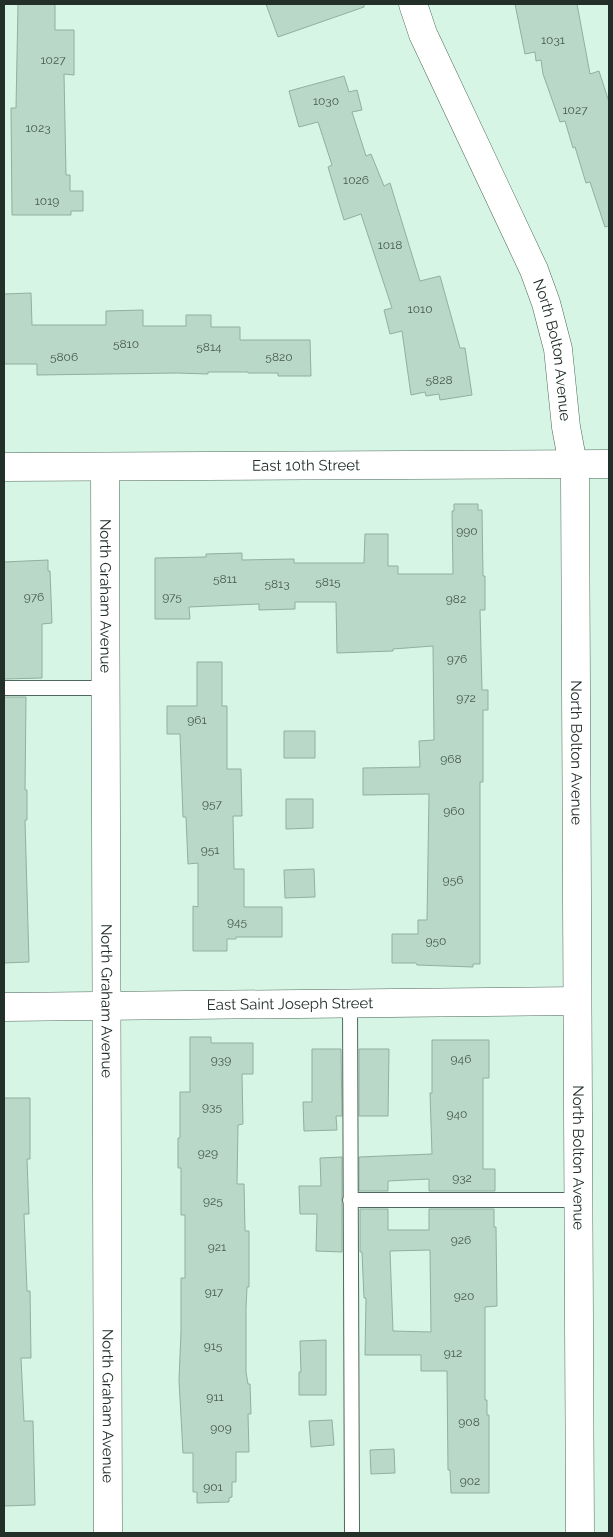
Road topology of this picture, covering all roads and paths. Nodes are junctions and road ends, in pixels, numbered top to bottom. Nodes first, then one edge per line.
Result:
1 (413, 4) edge
2 (573, 464) junction
3 (609, 464) edge
4 (4, 468) edge
5 (105, 468) junction
6 (4, 688) edge
7 (106, 688) junction
8 (577, 1001) junction
9 (350, 1003) junction
10 (107, 1006) junction
11 (4, 1007) edge
12 (350, 1200) junction
13 (578, 1200) junction
14 (108, 1533) edge
15 (352, 1533) edge
16 (580, 1533) edge

1 - 2 street, North Bolton Avenue
2 - 3 street, East 10th Street
2 - 5 street, East 10th Street
2 - 8 street, North Bolton Avenue
4 - 5 street, East 10th Street
5 - 7 street, North Graham Avenue
6 - 7 lane
7 - 10 street, North Graham Avenue
8 - 9 street, East Saint Joseph Street
8 - 13 street, North Bolton Avenue
9 - 10 street, East Saint Joseph Street
9 - 12 lane
10 - 11 street, East Saint Joseph Street
10 - 14 street, North Graham Avenue
12 - 13 lane
12 - 15 lane
13 - 16 street, North Bolton Avenue

